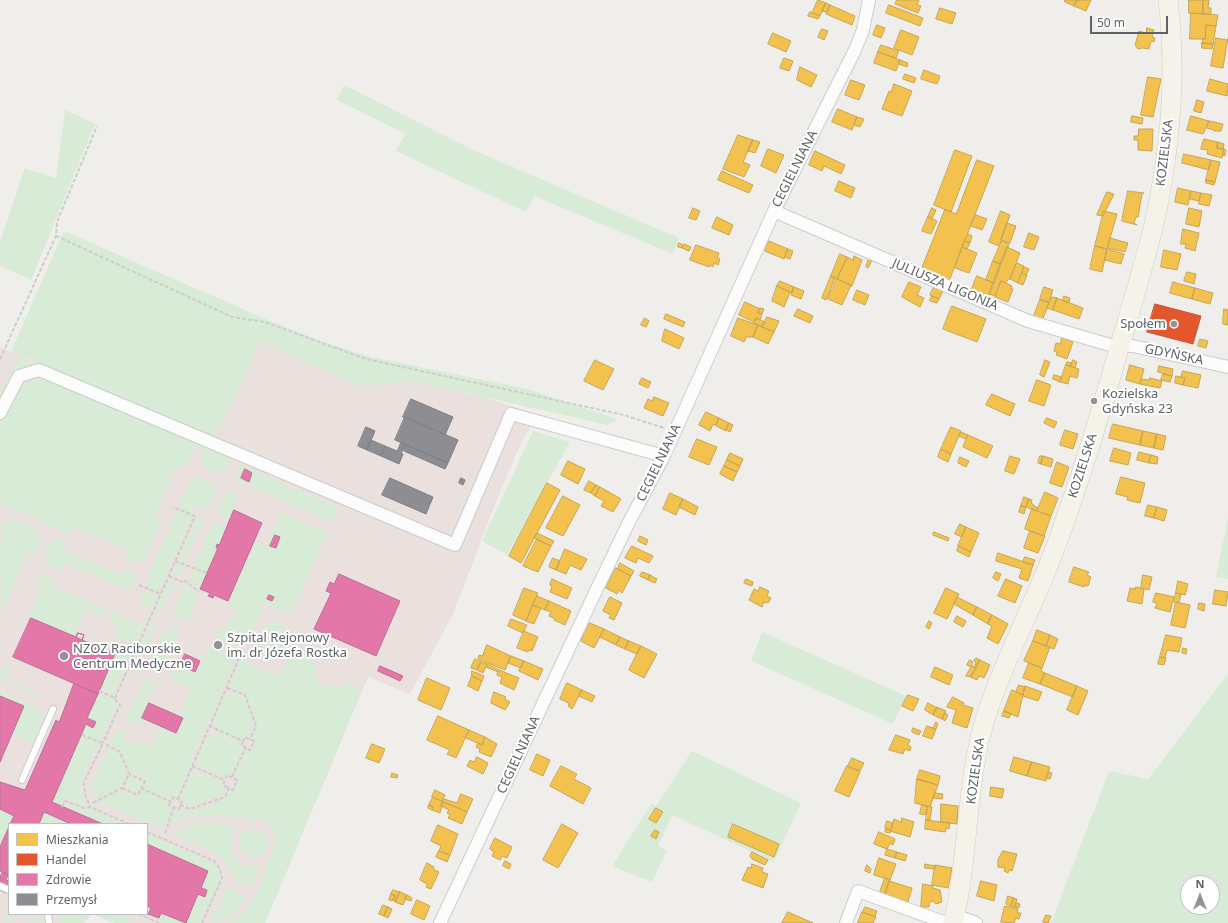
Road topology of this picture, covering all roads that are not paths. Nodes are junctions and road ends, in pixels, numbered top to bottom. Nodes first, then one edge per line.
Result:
1 (869, 0) edge
2 (1168, 0) edge
3 (774, 211) junction
4 (1120, 346) junction
5 (1228, 366) edge
6 (0, 413) edge
7 (664, 456) junction
8 (53, 709) dead end
9 (22, 780) dead end
10 (951, 920) edge
11 (440, 923) edge
12 (846, 923) edge
13 (976, 923) edge

1 - 3 street, CEGIELNIANA
2 - 4 main road, KOZIELSKA
3 - 4 street, JULIUSZA LIGONIA
3 - 7 street, CEGIELNIANA
4 - 5 street, GDYŃSKA
4 - 10 main road, KOZIELSKA
6 - 7 street
7 - 11 street, CEGIELNIANA
8 - 9 lane
10 - 12 street
10 - 13 street

